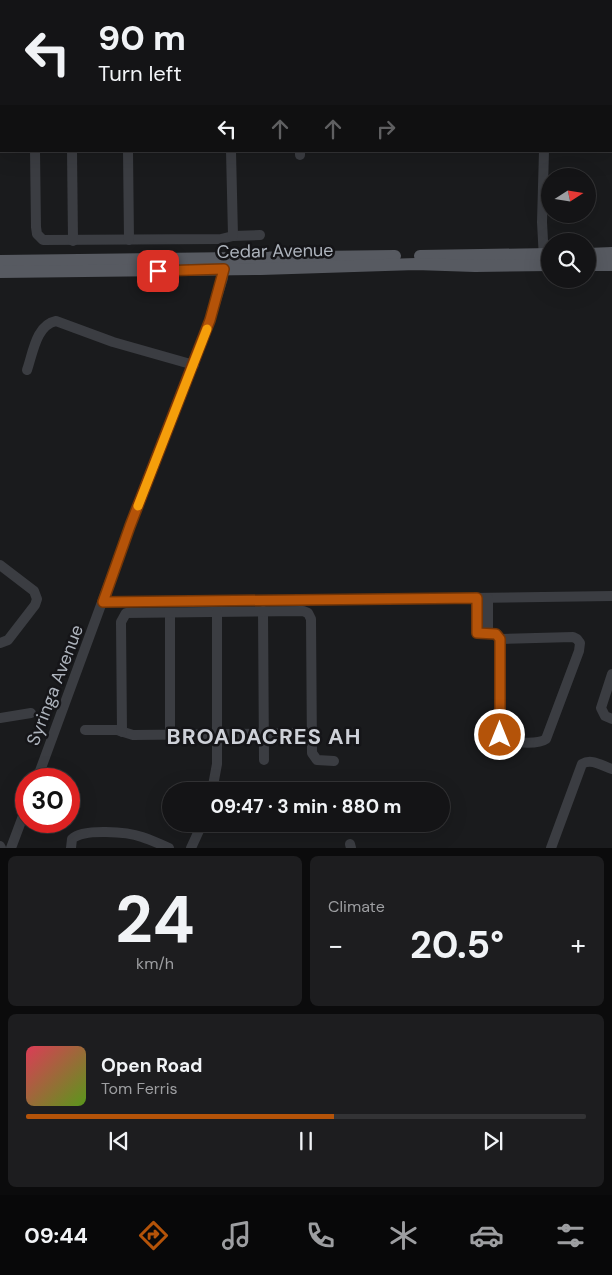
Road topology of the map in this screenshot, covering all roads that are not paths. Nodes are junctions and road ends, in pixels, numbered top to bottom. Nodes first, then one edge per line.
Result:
1 (35, 152) edge
2 (72, 152) edge
3 (128, 152) edge
4 (232, 152) edge
5 (544, 152) edge
6 (543, 233) edge
7 (260, 235) dead end
8 (233, 236) junction
9 (129, 240) junction
10 (73, 241) junction
11 (612, 253) edge
12 (596, 254) edge
13 (541, 260) edge
14 (0, 261) edge
15 (224, 263) junction
16 (596, 265) edge
17 (612, 265) edge
18 (0, 272) edge
19 (194, 364) junction
20 (27, 370) dead end
21 (0, 565) edge
22 (612, 596) edge
23 (477, 598) junction
24 (488, 598) junction
25 (103, 602) junction
26 (263, 611) junction
27 (217, 612) junction
28 (170, 613) junction
29 (488, 634) junction
30 (500, 639) junction
31 (0, 643) edge
32 (612, 674) edge
33 (31, 713) dead end
34 (0, 718) edge
35 (612, 719) edge
36 (85, 730) dead end
37 (122, 732) junction
38 (312, 733) junction
39 (170, 734) junction
40 (217, 734) junction
41 (264, 734) junction
42 (264, 760) dead end
43 (334, 761) dead end
44 (41, 768) edge
45 (612, 770) edge
46 (213, 782) edge
47 (198, 832) edge
48 (17, 833) edge
49 (11, 848) edge
50 (71, 848) edge
51 (169, 848) edge
52 (191, 848) edge
53 (551, 848) edge

1 - 10 street
2 - 10 street
3 - 9 street
4 - 8 street
5 - 6 street
7 - 8 street
8 - 9 street
9 - 10 street
11 - 12 main road
13 - 15 main road, Cedar Avenue
14 - 15 main road, Cedar Avenue
15 - 18 main road, Cedar Avenue
15 - 19 street, Syringa Avenue
16 - 17 main road
19 - 20 street
19 - 25 street, Syringa Avenue
21 - 31 street
22 - 24 street
23 - 24 street
23 - 25 street
23 - 29 street
24 - 29 street
25 - 44 street, Syringa Avenue
26 - 27 street
26 - 38 street
26 - 41 street
27 - 28 street
27 - 40 street
28 - 37 street
28 - 39 street
29 - 30 street
30 - 30 street
32 - 35 street
33 - 34 street
36 - 37 street
37 - 39 street
38 - 41 street
38 - 43 street
39 - 40 street
40 - 41 street
40 - 46 street
41 - 42 street
45 - 53 street
47 - 52 street
48 - 49 street
50 - 51 street

